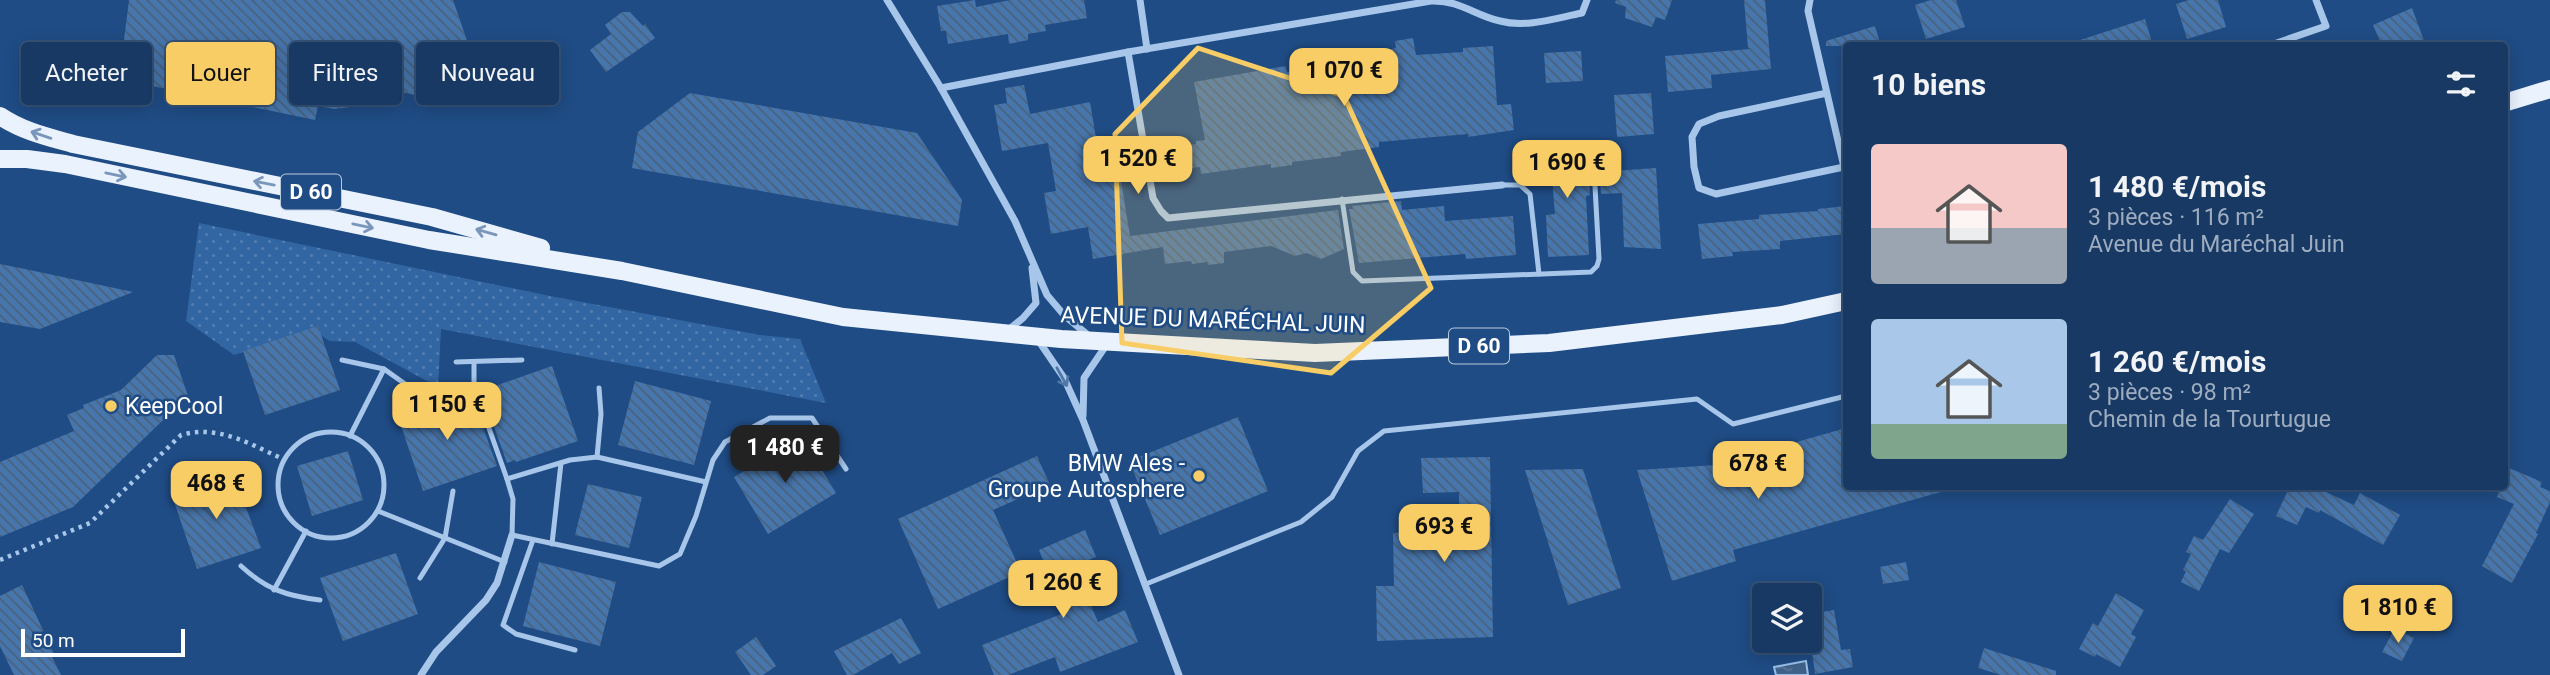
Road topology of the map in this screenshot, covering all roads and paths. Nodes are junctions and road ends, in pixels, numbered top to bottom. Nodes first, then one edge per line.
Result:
1 (887, 0) edge
2 (1140, 0) edge
3 (1587, 0) edge
4 (1810, 0) edge
5 (2316, 0) edge
6 (2280, 42) edge
7 (1147, 49) junction
8 (1128, 52) junction
9 (941, 88) junction
10 (2550, 89) edge
11 (1827, 93) junction
12 (2508, 102) edge
13 (0, 116) edge
14 (1593, 150) dead end
15 (0, 159) edge
16 (1843, 159) edge
17 (1843, 167) edge
18 (1502, 185) joint
19 (1342, 200) junction
20 (1015, 221) junction
21 (622, 271) junction
22 (1539, 274) junction
23 (1843, 302) edge
24 (1005, 333) junction
25 (1035, 336) junction
26 (1102, 341) junction
27 (342, 360) dead end
28 (522, 360) dead end
29 (456, 362) dead end
30 (474, 362) junction
31 (384, 369) junction
32 (599, 388) dead end
33 (422, 396) dead end
34 (1843, 397) edge
35 (1083, 420) junction
36 (350, 436) junction
37 (597, 457) junction
38 (285, 460) junction
39 (561, 463) junction
40 (846, 469) dead end
41 (507, 479) junction
42 (706, 482) junction
43 (453, 491) dead end
44 (378, 511) junction
45 (306, 531) junction
46 (512, 535) junction
47 (445, 538) junction
48 (533, 540) junction
49 (552, 544) junction
50 (0, 560) edge
51 (505, 562) junction
52 (241, 566) dead end
53 (420, 578) dead end
54 (1146, 584) junction
55 (274, 590) junction
56 (320, 600) dead end
57 (575, 650) dead end
58 (421, 675) edge
59 (1180, 675) edge

1 - 9 street
2 - 7 street
3 - 7 street
4 - 11 street
5 - 6 street
7 - 8 street
8 - 9 street
8 - 19 street
9 - 20 street
10 - 12 main road
11 - 16 street
11 - 17 street
21 -> 13 main road, AVENUE DU MARÉCHAL JUIN / D 60
14 - 22 lane
15 -> 21 main road, AVENUE DU MARÉCHAL JUIN / D 60
18 - 19 street
18 - 22 lane
19 - 22 lane
20 - 24 street
20 - 26 street
21 - 24 main road, AVENUE DU MARÉCHAL JUIN / D 60
23 - 26 main road, AVENUE DU MARÉCHAL JUIN / D 60
24 - 25 main road, AVENUE DU MARÉCHAL JUIN / D 60
25 - 26 main road, AVENUE DU MARÉCHAL JUIN / D 60
25 -> 35 street
26 - 35 street
27 - 31 lane
28 - 30 lane
29 - 30 lane
30 - 41 lane
31 - 33 lane
31 - 36 lane
32 - 37 lane
34 - 54 lane
35 - 54 street
36 - 38 lane
36 - 44 lane
37 - 39 lane
37 - 42 lane
38 - 45 lane
38 - 50 path
39 - 41 lane
39 - 49 lane
40 - 42 lane
41 - 46 lane
42 - 49 lane
43 - 47 lane
44 - 45 lane
44 - 47 lane
45 - 55 lane
46 - 48 lane
46 - 51 street
47 - 51 lane
47 - 53 lane
48 - 49 lane
48 - 57 lane
51 - 58 street
52 - 55 lane
54 - 59 street
55 - 56 lane

